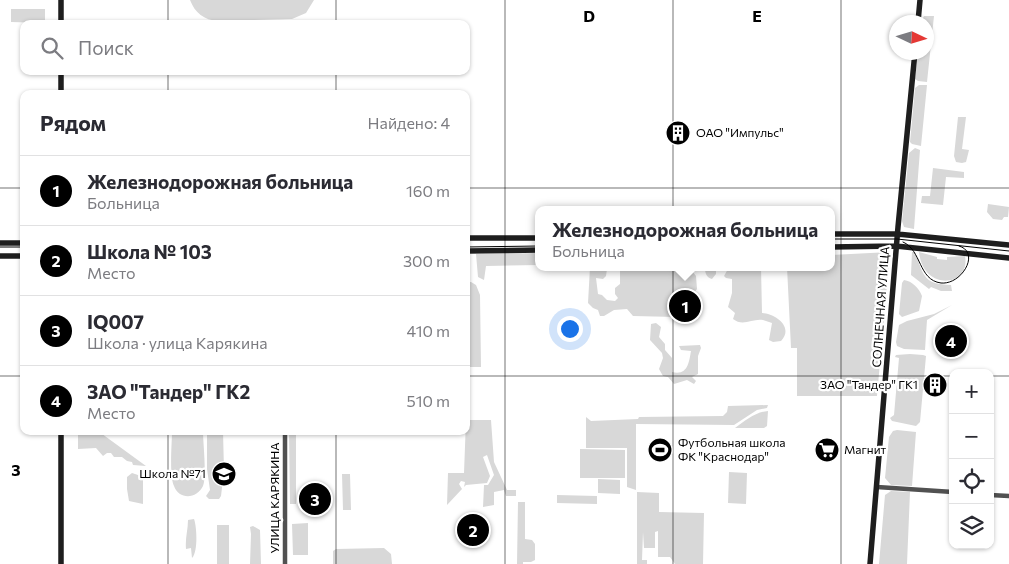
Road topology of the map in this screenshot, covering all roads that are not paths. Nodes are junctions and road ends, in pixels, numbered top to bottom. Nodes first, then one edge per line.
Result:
1 (61, 0) edge
2 (920, 0) edge
3 (919, 15) edge
4 (61, 20) edge
5 (914, 60) edge
6 (61, 75) edge
7 (62, 90) edge
8 (835, 234) edge
9 (897, 234) junction
10 (476, 238) junction
11 (535, 238) edge
12 (470, 239) edge
13 (0, 243) edge
14 (20, 243) edge
15 (1009, 245) edge
16 (896, 246) junction
17 (835, 247) edge
18 (535, 250) edge
19 (470, 251) edge
20 (476, 251) junction
21 (0, 256) edge
22 (20, 256) edge
23 (1009, 258) edge
24 (60, 435) edge
25 (285, 435) edge
26 (877, 487) junction
27 (949, 492) edge
28 (994, 495) edge
29 (1009, 496) edge
30 (61, 564) edge
31 (285, 564) edge
32 (870, 564) edge

1 - 4 street
2 - 3 street
5 - 9 street, СОЛНЕЧНАЯ УЛИЦА
6 - 7 street
8 - 9 street
9 - 15 street
9 - 16 street, СОЛНЕЧНАЯ УЛИЦА
10 - 11 street
10 - 12 street
10 - 20 street
13 - 14 street
16 - 17 street
16 - 23 street
16 - 26 street, СОЛНЕЧНАЯ УЛИЦА
18 - 20 street
19 - 20 street
21 - 22 street
24 - 30 street
25 - 31 street, УЛИЦА КАРЯКИНА
26 - 27 street
26 - 32 street, СОЛНЕЧНАЯ УЛИЦА
28 - 29 street

